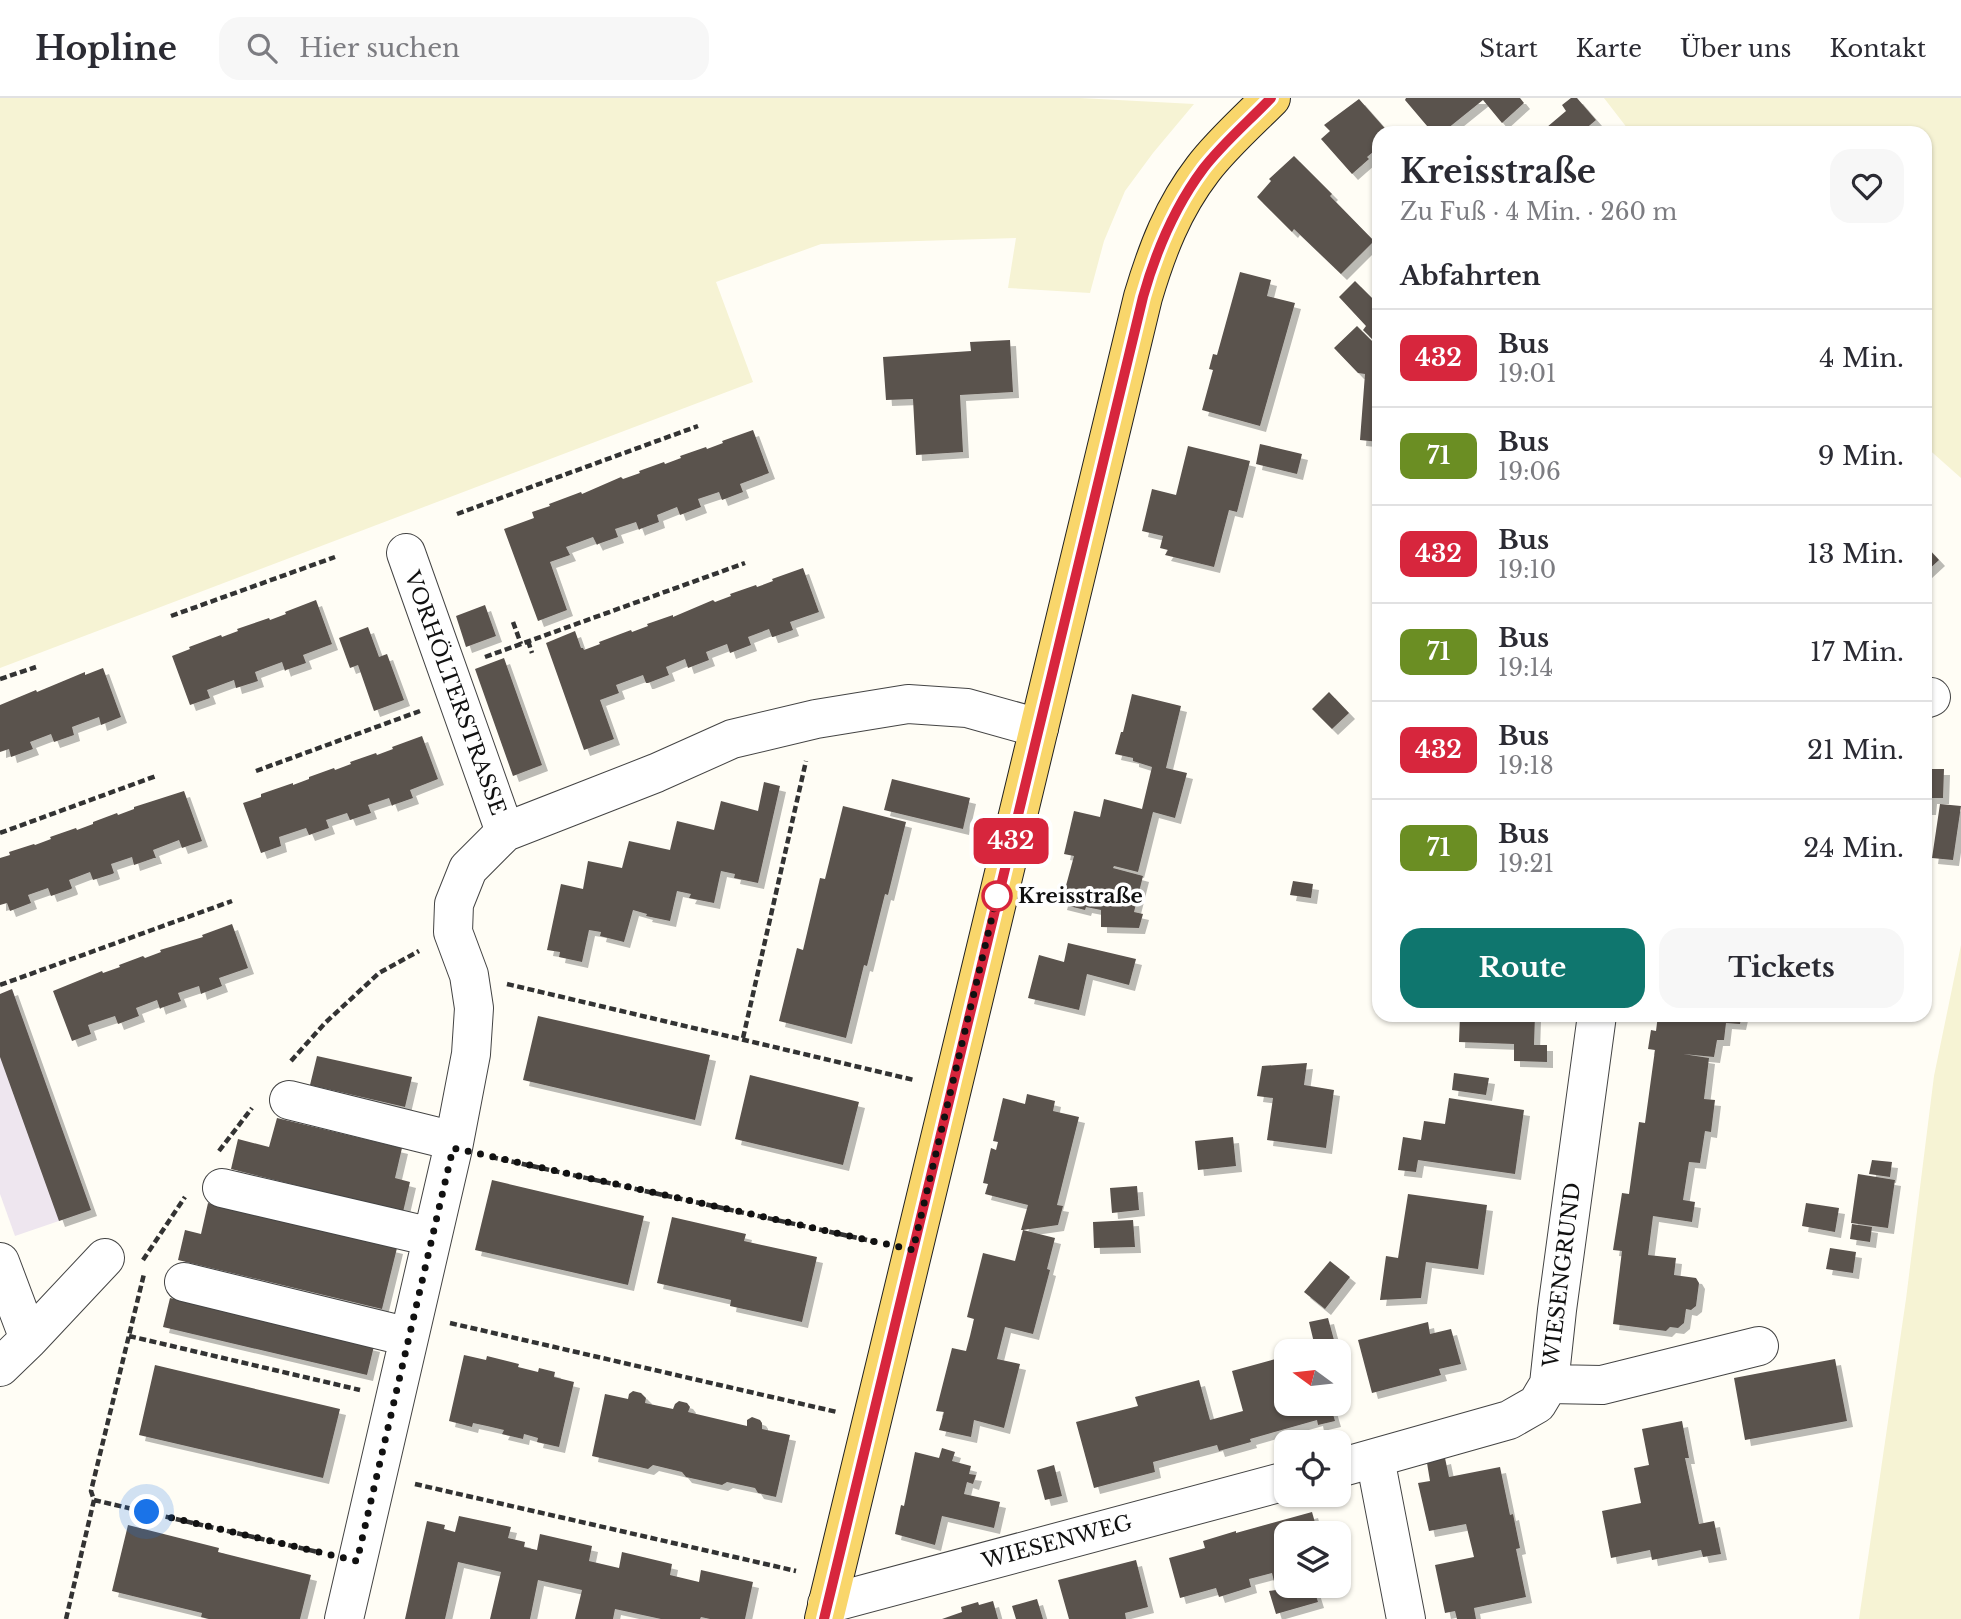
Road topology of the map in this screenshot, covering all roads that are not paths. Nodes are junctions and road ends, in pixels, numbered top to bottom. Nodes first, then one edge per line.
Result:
1 (1271, 98) edge
2 (406, 554) dead end
3 (1039, 728) junction
4 (505, 832) junction
5 (1596, 1022) edge
6 (289, 1100) dead end
7 (453, 1145) junction
8 (222, 1188) dead end
9 (432, 1237) junction
10 (105, 1258) dead end
11 (0, 1262) edge
12 (184, 1282) dead end
13 (411, 1326) junction
14 (29, 1339) junction
15 (1759, 1346) dead end
16 (0, 1367) edge
17 (1549, 1384) junction
18 (1357, 1463) edge
19 (1274, 1484) edge
20 (828, 1601) edge
21 (344, 1619) edge
22 (1406, 1619) edge

1 - 3 main road
2 - 4 street, VORHÖLTERSTRASSE
3 - 4 street, VORHÖLTERSTRASSE
3 - 20 main road
4 - 7 street, VORHÖLTERSTRASSE
5 - 17 street, WIESENGRUND
6 - 7 street
7 - 9 street, VORHÖLTERSTRASSE
8 - 9 street
9 - 13 street, VORHÖLTERSTRASSE
10 - 14 street
11 - 14 street
12 - 13 street
13 - 21 street, VORHÖLTERSTRASSE
14 - 16 street
15 - 17 street
17 - 18 street, WIESENGRUND
18 - 22 street
19 - 20 street, WIESENWEG

